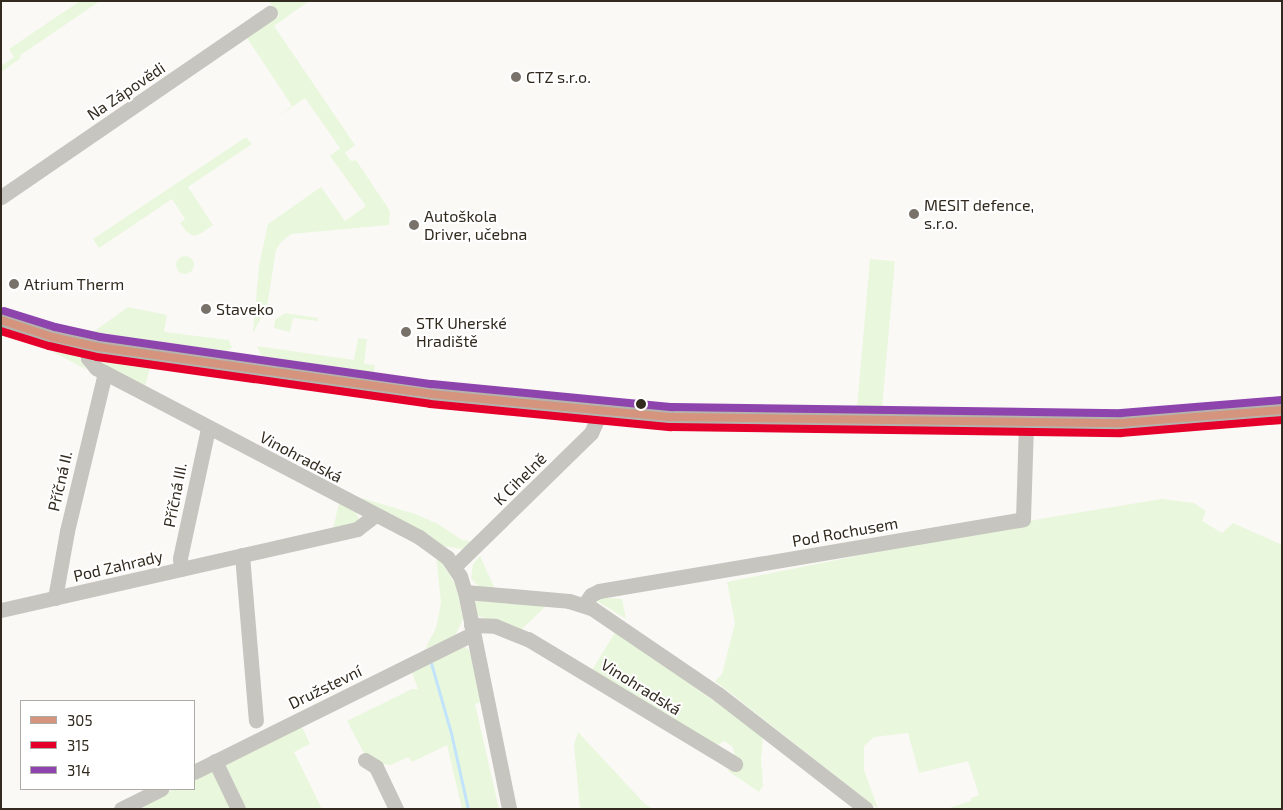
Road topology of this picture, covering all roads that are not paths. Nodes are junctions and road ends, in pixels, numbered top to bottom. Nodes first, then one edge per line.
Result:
1 (270, 13) dead end
2 (1, 197) edge
3 (1, 320) edge
4 (85, 345) junction
5 (103, 377) junction
6 (1282, 410) edge
7 (601, 411) junction
8 (1026, 422) junction
9 (208, 428) junction
10 (374, 516) junction
11 (242, 555) junction
12 (455, 566) junction
13 (181, 569) junction
14 (465, 592) junction
15 (55, 598) junction
16 (584, 605) junction
17 (1, 610) edge
18 (472, 630) junction
19 (256, 720) dead end
20 (365, 760) dead end
21 (214, 762) junction
22 (735, 764) dead end
23 (195, 772) edge
24 (159, 790) edge
25 (121, 809) edge
26 (238, 809) edge
27 (396, 809) edge
28 (509, 809) edge
29 (866, 809) edge

1 - 2 street, Na Zápovědi
3 - 4 main road
4 - 5 street, Vinohradská
4 - 7 main road
5 - 9 street, Vinohradská
5 - 15 street, Příčná II.
6 - 8 main road
7 - 8 main road
7 - 12 street, K Cihelně
8 - 16 street, Pod Rochusem
9 - 10 street, Vinohradská
9 - 13 street, Příčná III.
10 - 11 street, Pod Zahrady
10 - 12 street, Vinohradská
11 - 13 street, Pod Zahrady
11 - 19 street
12 - 14 street, Vinohradská
13 - 15 street, Pod Zahrady
14 - 16 street
14 - 18 street, Vinohradská
15 - 17 street, Pod Zahrady
16 - 29 street
18 - 21 street, Družstevní
18 - 22 street, Vinohradská
18 - 28 street, Vinohradská
20 - 27 street
21 - 23 street, Družstevní
21 - 26 street
24 - 25 street

